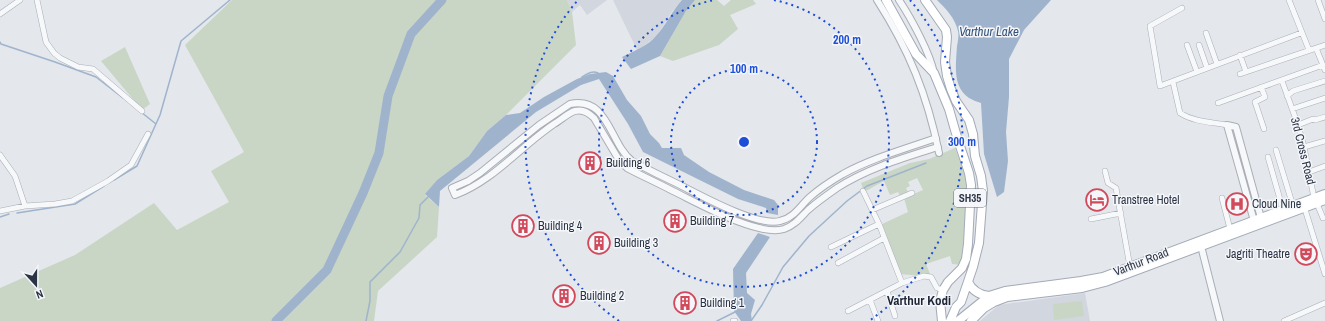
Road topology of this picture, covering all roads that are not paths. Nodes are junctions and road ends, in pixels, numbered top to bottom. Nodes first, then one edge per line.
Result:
1 (20, 0) edge
2 (37, 0) edge
3 (877, 0) edge
4 (886, 0) edge
5 (899, 0) edge
6 (925, 0) edge
7 (1289, 0) edge
8 (1318, 0) edge
9 (1182, 8) dead end
10 (0, 14) edge
11 (1325, 19) edge
12 (1206, 33) dead end
13 (1301, 33) junction
14 (1187, 45) dead end
15 (1198, 45) dead end
16 (1325, 45) edge
17 (1316, 48) junction
18 (1309, 50) junction
19 (1240, 55) junction
20 (913, 56) junction
21 (1217, 64) junction
22 (1324, 67) edge
23 (1207, 68) junction
24 (1197, 72) junction
25 (1246, 72) junction
26 (934, 74) junction
27 (1240, 74) dead end
28 (1282, 81) junction
29 (1325, 81) edge
30 (1173, 82) junction
31 (1261, 87) junction
32 (1287, 96) junction
33 (1325, 98) edge
34 (1218, 103) dead end
35 (1292, 110) junction
36 (142, 111) dead end
37 (1325, 117) edge
38 (1227, 124) joint
39 (1298, 125) junction
40 (1264, 129) dead end
41 (148, 134) dead end
42 (936, 138) junction
43 (1325, 141) edge
44 (1304, 147) junction
45 (1276, 150) dead end
46 (0, 155) edge
47 (1268, 157) dead end
48 (494, 162) junction
49 (860, 165) junction
50 (1325, 166) edge
51 (499, 168) junction
52 (1105, 172) dead end
53 (1309, 172) junction
54 (864, 173) junction
55 (862, 191) dead end
56 (912, 194) dead end
57 (1325, 194) edge
58 (1222, 198) dead end
59 (1325, 200) edge
60 (1316, 202) junction
61 (1304, 205) junction
62 (25, 206) junction
63 (1294, 206) junction
64 (872, 210) junction
65 (1283, 210) junction
66 (0, 211) edge
67 (739, 213) junction
68 (1121, 213) junction
69 (1323, 218) dead end
70 (1092, 219) dead end
71 (1257, 219) junction
72 (736, 220) junction
73 (766, 221) junction
74 (878, 224) junction
75 (764, 229) junction
76 (1230, 229) junction
77 (884, 238) junction
78 (1202, 246) junction
79 (831, 247) dead end
80 (966, 259) junction
81 (974, 262) junction
82 (838, 263) dead end
83 (1325, 264) edge
84 (1130, 266) junction
85 (1325, 274) edge
86 (902, 282) junction
87 (968, 282) junction
88 (943, 290) junction
89 (887, 291) junction
90 (989, 296) junction
91 (870, 300) junction
92 (1325, 303) edge
93 (848, 310) dead end
94 (895, 316) dead end
95 (878, 321) edge
96 (942, 321) edge
97 (950, 321) edge
98 (958, 321) edge
99 (971, 321) edge
100 (1220, 321) edge
101 (1284, 321) edge

1 - 10 street
2 - 36 street
3 - 20 street
4 - 20 main road, SH35
5 - 26 street, SH35
6 - 81 main road, SH35
7 - 13 street
8 - 11 street
9 - 30 street
12 - 21 street
13 - 18 street
13 - 19 street
14 - 24 street
15 - 23 street
16 - 17 street
17 - 18 street
17 - 22 street
18 - 25 street
19 - 21 street
19 - 25 street
20 - 26 main road, SH35
20 - 42 street
21 - 23 street
22 - 28 street
23 - 24 street
24 - 30 street
25 - 27 street
26 - 80 main road, SH35
28 - 31 street
28 - 32 street, 3rd Cross Road
29 - 32 street
30 - 38 street
31 - 34 street
31 - 40 street
32 - 35 street, 3rd Cross Road
33 - 35 street
35 - 39 street, 3rd Cross Road
37 - 39 street
38 - 71 street
39 - 44 street, 3rd Cross Road
41 - 62 street
42 - 49 street
42 - 54 street
43 - 44 street
44 - 53 street, 3rd Cross Road
45 - 63 street
46 - 62 street
47 - 65 street
48 - 51 street
48 - 51 street
48 - 67 street
49 - 54 street
49 - 73 street
50 - 53 street
51 - 72 street
52 - 68 street
53 - 60 street, 3rd Cross Road
54 - 75 street
55 - 64 street
56 - 64 street
57 - 60 main road, Varthur Road
58 - 76 street
59 - 61 main road, Varthur Road
60 - 61 main road, Varthur Road
60 - 69 street, 3rd Cross Road
61 - 63 main road, Varthur Road
61 - 78 main road, Varthur Road
61 - 83 street
61 - 85 street
62 - 66 street
63 - 65 main road, Varthur Road
64 - 74 street
65 - 71 main road, Varthur Road
67 - 72 street
67 - 73 street
68 - 70 street
68 - 84 street
71 - 76 main road, Varthur Road
72 - 75 street
73 - 75 street
74 - 77 street
74 - 79 street
76 - 84 main road, Varthur Road
77 - 82 street
77 - 86 street
78 - 99 main road, Varthur Road
78 - 100 street
80 - 81 main road
80 - 88 main road, SH35
81 - 87 main road, SH35
84 - 90 main road, Varthur Road
86 - 88 street
86 - 89 street
87 - 90 main road
87 - 97 main road, SH35
88 - 96 main road
89 - 91 street
89 - 94 street
90 - 98 main road, Varthur Road
91 - 93 street
91 - 95 street
92 - 101 street

